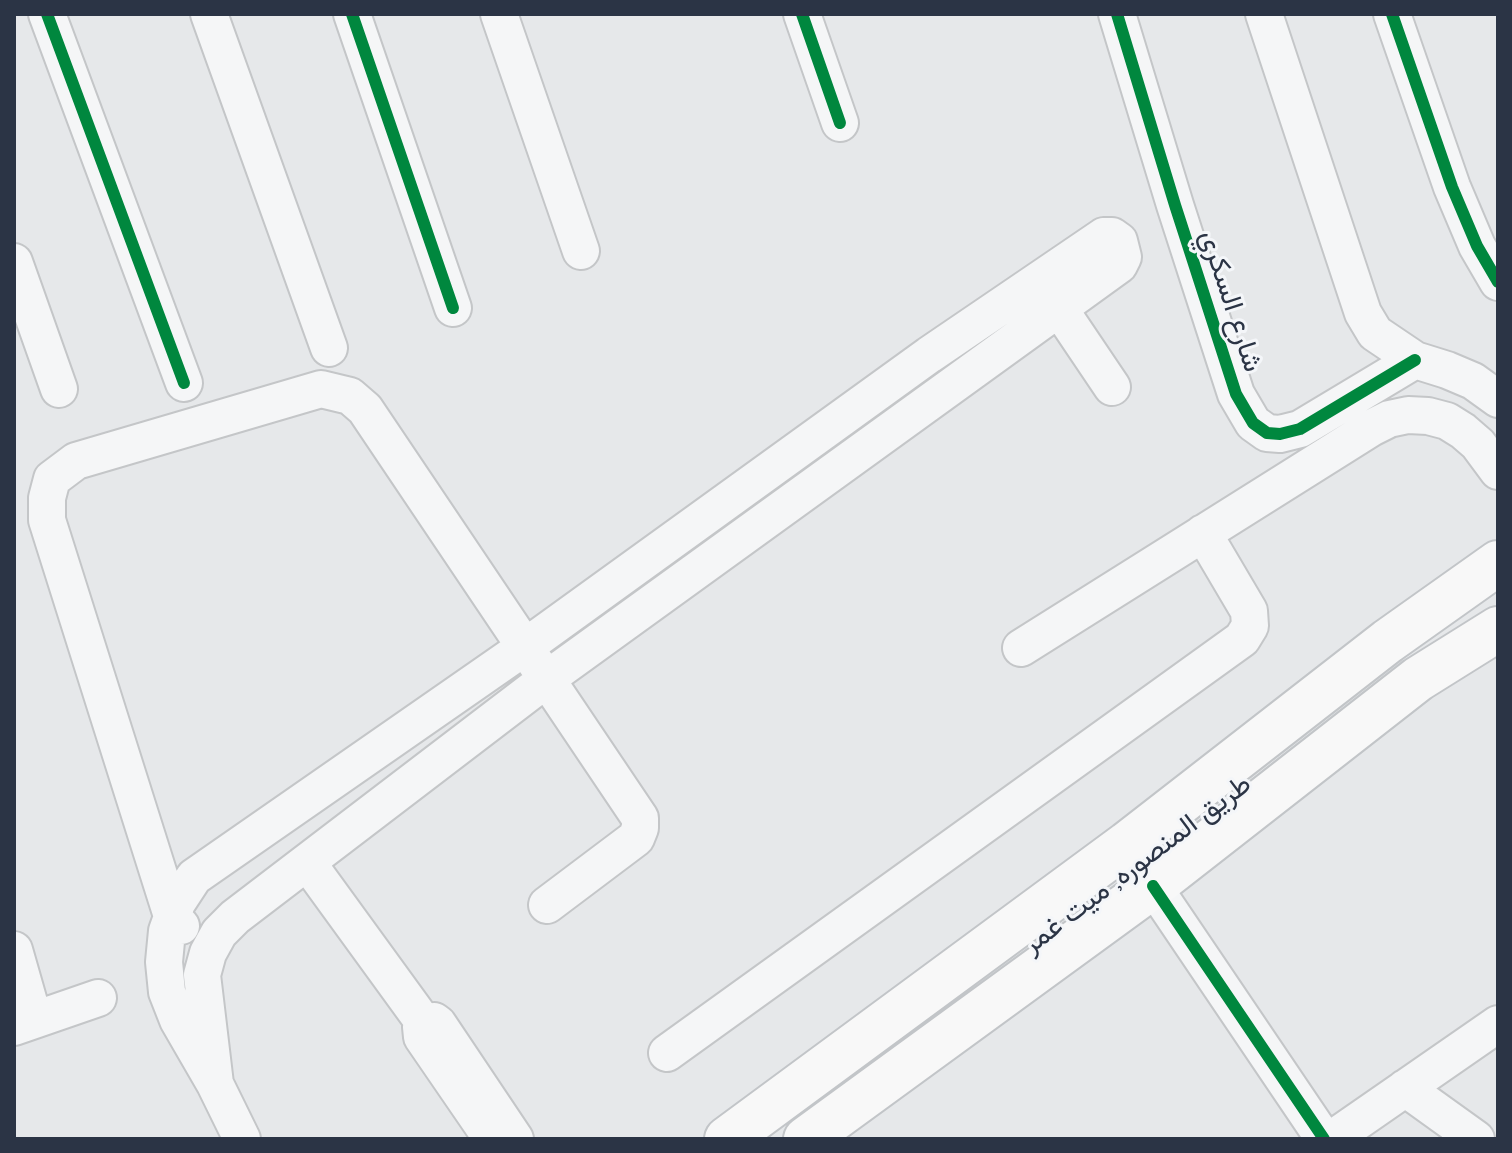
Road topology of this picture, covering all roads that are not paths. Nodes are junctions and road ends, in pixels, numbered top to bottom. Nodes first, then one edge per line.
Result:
1 (47, 14) edge
2 (209, 14) edge
3 (352, 14) edge
4 (499, 14) edge
5 (802, 14) edge
6 (1117, 14) edge
7 (1264, 14) edge
8 (1392, 14) edge
9 (840, 123) dead end
10 (581, 251) dead end
11 (14, 262) edge
12 (1039, 279) junction
13 (1498, 282) edge
14 (453, 308) dead end
15 (1059, 308) junction
16 (329, 348) dead end
17 (929, 355) junction
18 (1415, 360) junction
19 (184, 383) dead end
20 (951, 386) junction
21 (1112, 387) dead end
22 (59, 389) dead end
23 (1498, 399) edge
24 (1498, 471) edge
25 (757, 480) junction
26 (778, 511) junction
27 (1203, 533) junction
28 (1498, 563) edge
29 (1498, 629) edge
30 (525, 647) junction
31 (1021, 648) dead end
32 (548, 678) junction
33 (307, 862) junction
34 (1153, 886) junction
35 (547, 905) dead end
36 (172, 916) junction
37 (14, 950) edge
38 (208, 953) junction
39 (98, 998) dead end
40 (424, 1023) junction
41 (24, 1024) edge
42 (1498, 1024) edge
43 (667, 1053) dead end
44 (215, 1084) junction
45 (1405, 1088) junction
46 (242, 1139) edge
47 (492, 1139) edge
48 (515, 1139) edge
49 (727, 1139) edge
50 (806, 1139) edge
51 (1324, 1139) edge
52 (1332, 1139) edge
53 (1476, 1139) edge

1 - 19 street
2 - 16 street
3 - 14 street
4 - 10 street
5 - 9 street
6 - 18 street, شارع السكري
7 - 18 street
8 - 13 street
11 - 22 street
12 - 15 street
12 - 15 street
12 - 17 street
15 - 20 street
15 - 21 street
17 - 20 street
17 - 25 street
18 - 23 street
20 - 26 street
24 - 27 street
25 - 26 street
25 - 30 street
26 - 32 street
27 - 31 street
27 - 43 street
28 - 49 main road, طريق المنصوره, ميت غمر
29 - 34 main road, طريق المنصوره, ميت غمر
30 - 32 street
30 - 36 street
30 - 36 street
32 - 33 street
32 - 35 street
33 - 38 street
33 - 40 street
34 - 50 main road, طريق المنصوره, ميت غمر
34 - 51 street
36 - 38 street
36 - 44 street
37 - 41 street
38 - 44 street
39 - 41 street
40 - 47 street
40 - 48 street
42 - 45 street
44 - 46 street
45 - 52 street
45 - 53 street

